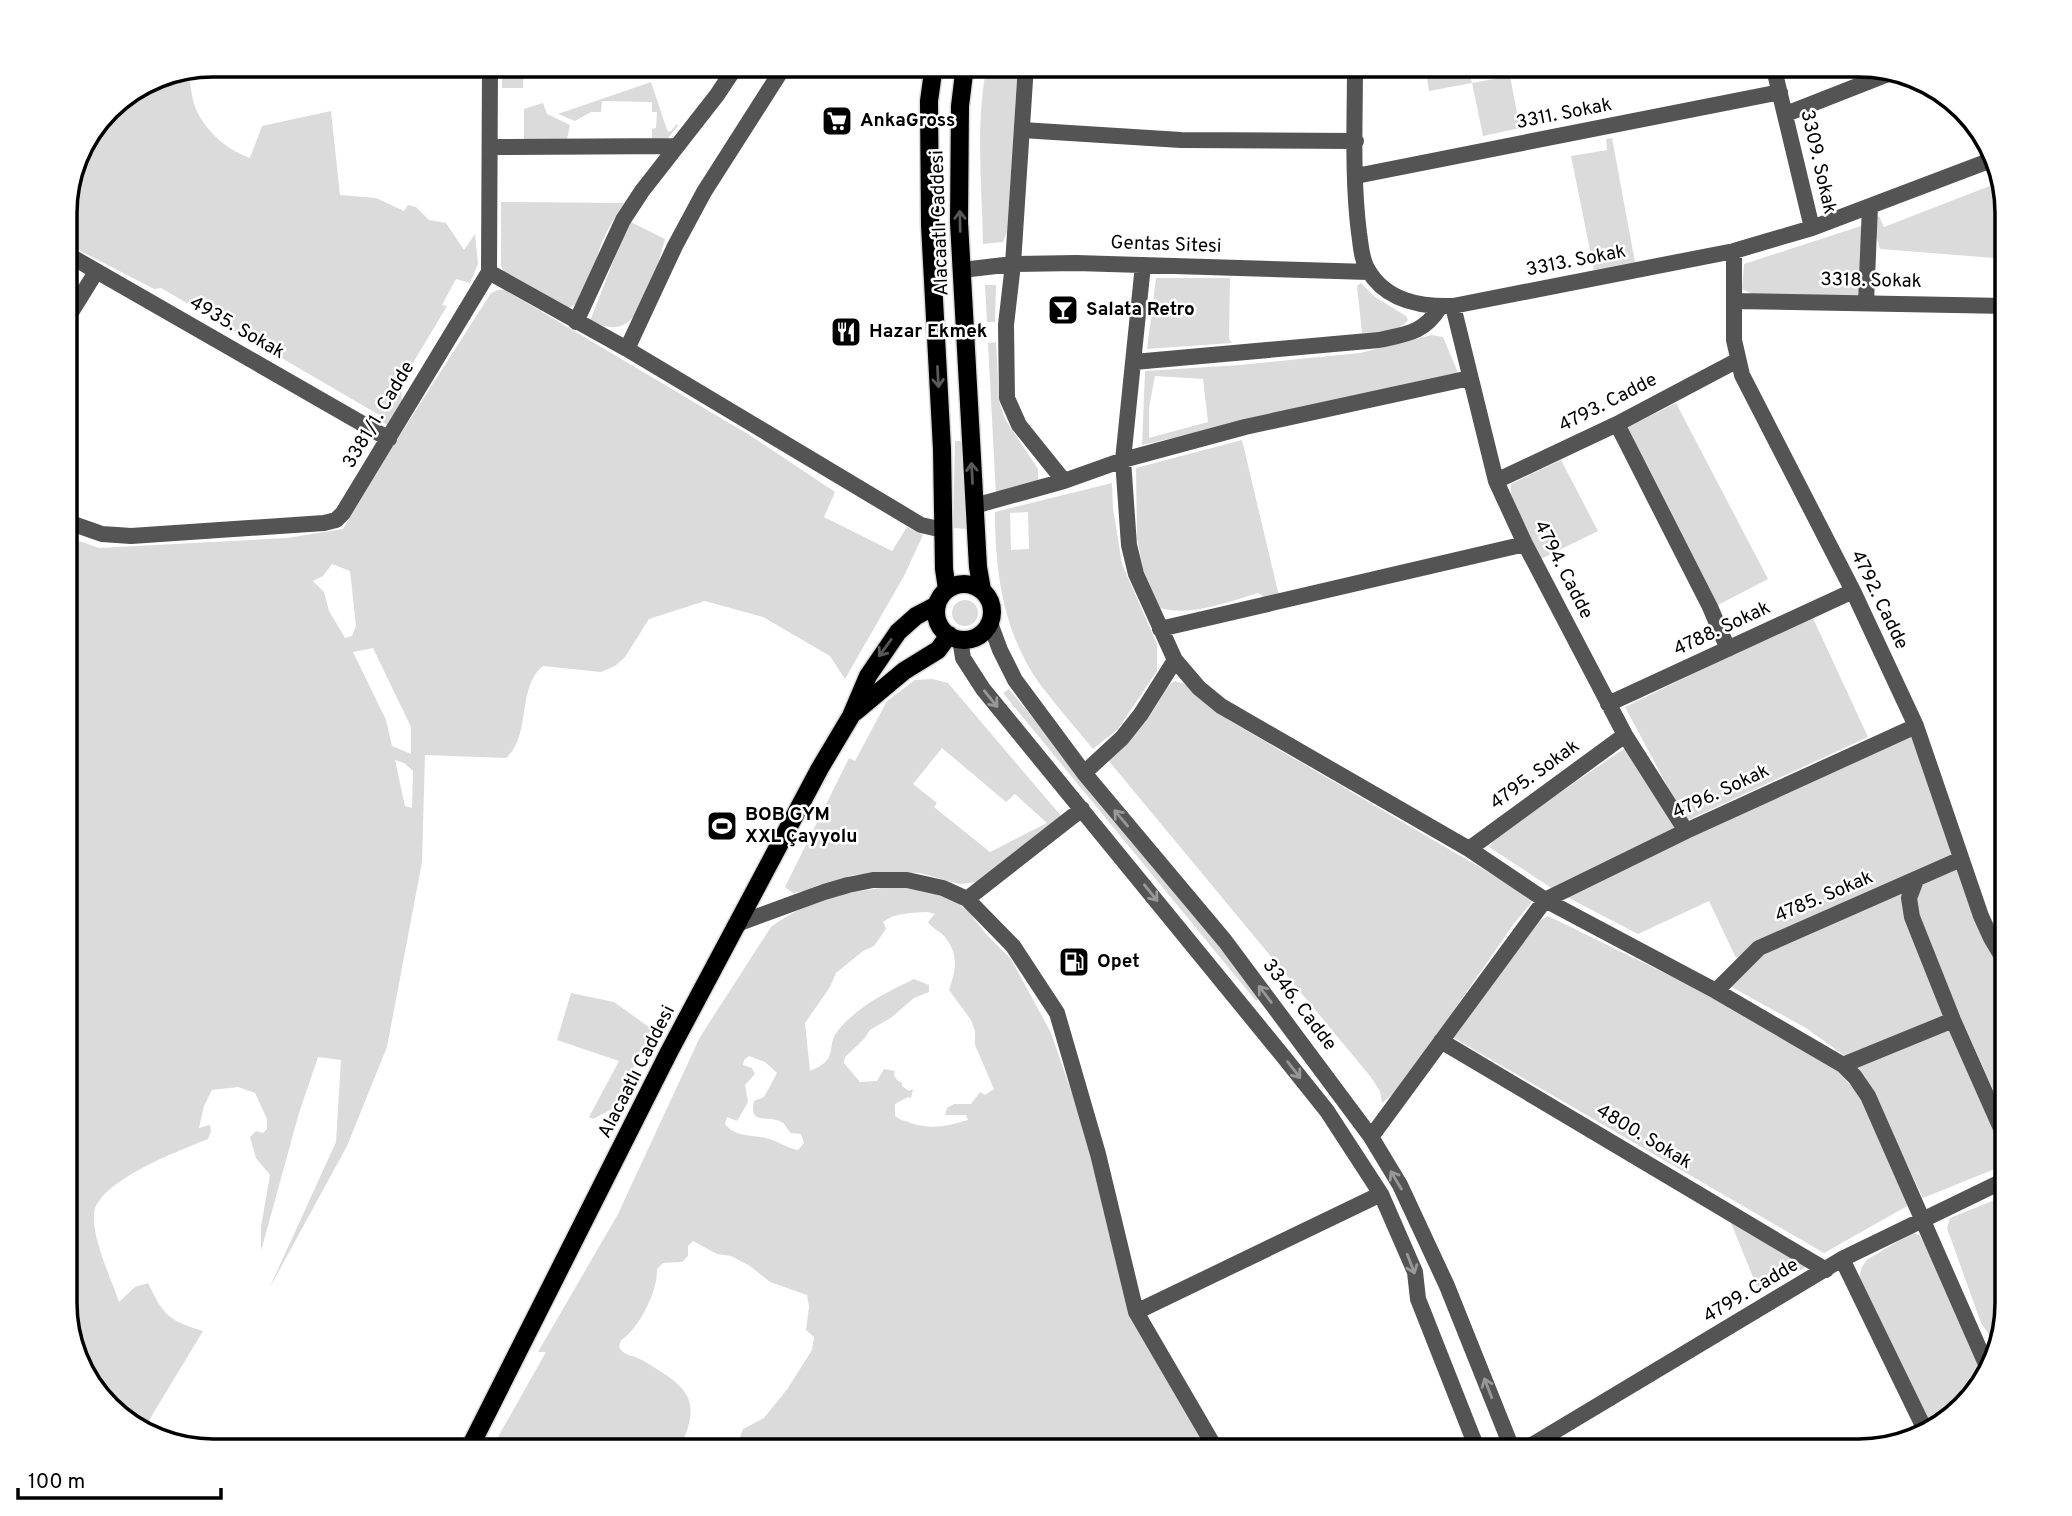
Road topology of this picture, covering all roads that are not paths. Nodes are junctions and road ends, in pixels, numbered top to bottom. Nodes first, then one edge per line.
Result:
1 (490, 77) edge
2 (729, 77) edge
3 (777, 77) edge
4 (932, 77) edge
5 (964, 77) edge
6 (1025, 77) edge
7 (1355, 77) edge
8 (1776, 77) edge
9 (1879, 78) edge
10 (1780, 92) junction
11 (1786, 114) junction
12 (1022, 130) junction
13 (1356, 141) junction
14 (677, 146) junction
15 (490, 148) junction
16 (1985, 162) edge
17 (1356, 176) junction
18 (1870, 206) junction
19 (1812, 228) junction
20 (1734, 251) junction
21 (77, 260) edge
22 (1013, 264) junction
23 (1143, 265) junction
24 (962, 270) junction
25 (96, 272) junction
26 (489, 272) junction
27 (1369, 272) junction
28 (1734, 300) junction
29 (1866, 302) junction
30 (77, 303) edge
31 (1995, 306) edge
32 (1446, 307) junction
33 (576, 322) junction
34 (627, 349) junction
35 (1738, 360) junction
36 (1134, 362) junction
37 (1470, 378) junction
38 (1617, 424) junction
39 (389, 439) junction
40 (1123, 460) junction
41 (1064, 481) junction
42 (1496, 481) junction
43 (974, 506) junction
44 (77, 526) edge
45 (943, 530) junction
46 (1525, 544) junction
47 (947, 589) junction
48 (982, 590) junction
49 (1853, 591) junction
50 (937, 605) junction
51 (990, 623) junction
52 (1160, 629) junction
53 (955, 637) junction
54 (1728, 649) junction
55 (1175, 660) junction
56 (1608, 704) junction
57 (851, 716) junction
58 (1916, 726) junction
59 (1625, 735) junction
60 (1084, 773) junction
61 (1082, 809) junction
62 (1686, 831) junction
63 (1469, 849) junction
64 (1961, 859) junction
65 (1916, 880) junction
66 (967, 899) junction
67 (1545, 900) junction
68 (737, 924) junction
69 (1995, 945) edge
70 (1716, 990) junction
71 (1953, 1020) junction
72 (1441, 1041) junction
73 (1843, 1065) junction
74 (1995, 1115) edge
75 (1371, 1137) junction
76 (1995, 1184) edge
77 (1381, 1194) junction
78 (1924, 1218) junction
79 (1842, 1259) junction
80 (1826, 1270) junction
81 (1136, 1312) junction
82 (1983, 1358) edge
83 (1922, 1424) edge
84 (474, 1439) edge
85 (1210, 1439) edge
86 (1473, 1439) edge
87 (1508, 1439) edge
88 (1542, 1439) edge

1 - 15 street
2 - 14 street
3 - 34 street
4 -> 45 main road, Alacaatlı Caddesi
24 -> 5 main road, Alacaatlı Caddesi
6 - 12 street
7 - 13 street
8 - 10 street, 3309. Sokak
9 - 11 street
10 - 11 street, 3309. Sokak
10 - 17 street, 3311. Sokak
11 - 19 street, 3309. Sokak
12 - 13 street
12 - 22 street
13 - 17 street
14 - 15 street
14 - 33 street
15 - 26 street
16 - 18 street, 3313. Sokak
17 - 27 street
18 - 19 street, 3313. Sokak
18 - 29 street
19 - 20 street, 3313. Sokak
20 - 28 street, 4792. Cadde
20 - 32 street, 3313. Sokak
21 - 25 street, 4935. Sokak
22 - 23 street, Gentas Sitesi
22 - 24 street, Gentas Sitesi
22 - 41 street
23 - 27 street, Gentas Sitesi
23 - 36 street
43 -> 24 main road, Alacaatlı Caddesi
25 - 30 street
25 - 39 street, 4935. Sokak
26 - 33 street
26 - 39 street, 3381/1. Cadde
27 - 32 street, 3313. Sokak
28 - 29 street, 3318. Sokak
28 - 35 street, 4792. Cadde
29 - 31 street, 3318. Sokak
32 - 36 street
32 - 37 street, 4794. Cadde
33 - 34 street
34 - 45 street
35 - 38 street, 4793. Cadde
35 - 49 street, 4792. Cadde
36 - 40 street
37 - 40 street
37 - 42 street, 4794. Cadde
38 - 42 street, 4793. Cadde
38 - 54 street
39 - 44 street, 3381/1. Cadde
40 - 41 street
40 - 52 street
41 - 43 street
42 - 46 street, 4794. Cadde
43 - 48 main road, Alacaatlı Caddesi
45 - 47 main road, Alacaatlı Caddesi
46 - 52 street
46 - 56 street, 4794. Cadde
47 - 48 main road
47 - 50 main road
48 - 51 main road
49 - 54 street, 4788. Sokak
49 - 58 street, 4792. Cadde
50 - 53 main road
50 -> 57 main road, Alacaatlı Caddesi
51 - 53 main road
51 - 60 street, 3346. Cadde
52 - 55 street
53 - 57 main road, Alacaatlı Caddesi
53 -> 61 street
54 - 56 street, 4788. Sokak
55 - 60 street
55 - 63 street
56 - 59 street, 4794. Cadde
57 - 68 main road, Alacaatlı Caddesi
58 - 62 street, 4796. Sokak
58 - 64 street, 4792. Cadde
59 - 62 street, 4794. Cadde
59 - 63 street, 4795. Sokak
75 -> 60 street, 3346. Cadde
61 - 66 street
61 -> 77 street
62 - 67 street, 4796. Sokak
63 - 67 street
64 - 65 street, 4785. Sokak
64 - 69 street, 4792. Cadde
65 - 70 street, 4785. Sokak
65 - 71 street
66 - 68 street
66 - 81 street
67 - 70 street
67 - 72 street
68 - 84 main road, Alacaatlı Caddesi
70 - 73 street
71 - 73 street
71 - 74 street
72 - 75 street
72 - 80 street, 4800. Sokak
73 - 78 street
87 -> 75 street, 3346. Cadde
76 - 78 street, 4799. Cadde
77 - 81 street
77 -> 86 street
78 - 79 street, 4799. Cadde
78 - 82 street
79 - 80 street, 4799. Cadde
79 - 83 street
80 - 88 street, 4799. Cadde
81 - 85 street

